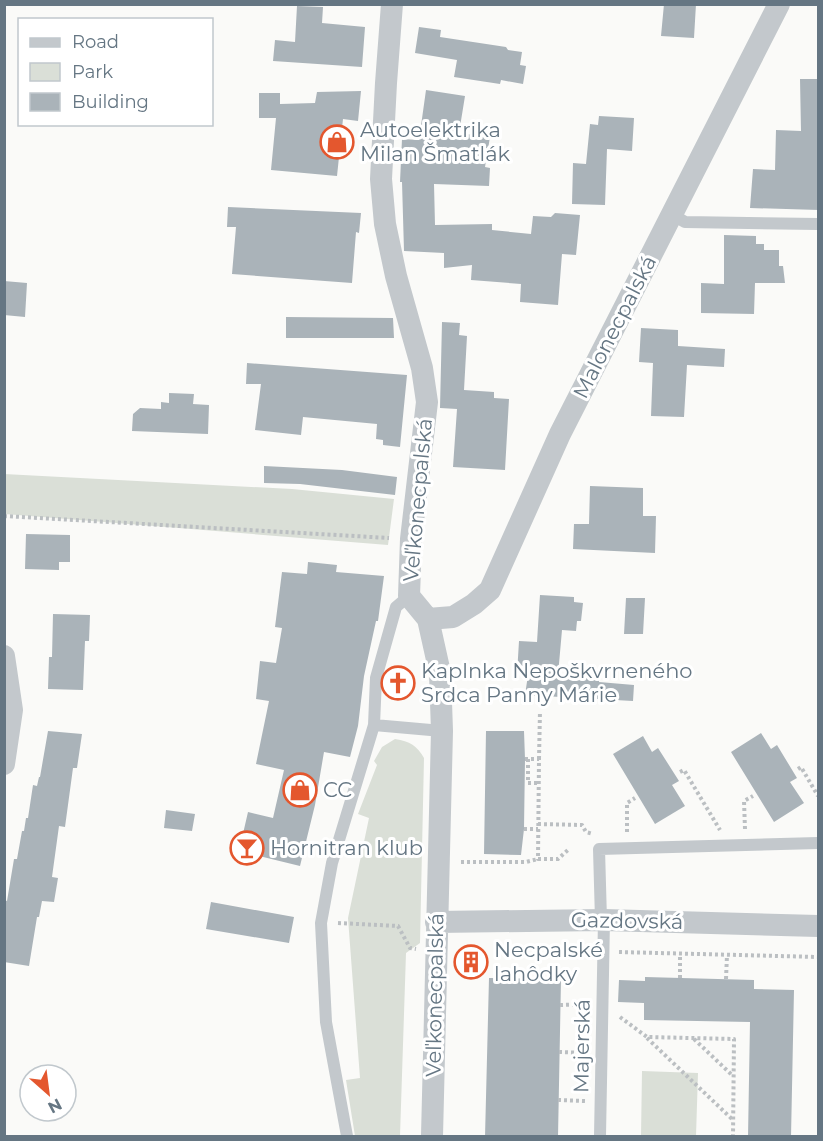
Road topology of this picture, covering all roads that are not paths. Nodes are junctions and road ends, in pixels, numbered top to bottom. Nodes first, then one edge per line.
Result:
1 (392, 4) edge
2 (779, 4) edge
3 (673, 215) junction
4 (819, 224) edge
5 (409, 596) junction
6 (428, 619) junction
7 (4, 656) edge
8 (374, 725) junction
9 (442, 731) junction
10 (4, 764) edge
11 (819, 843) edge
12 (603, 920) junction
13 (436, 922) junction
14 (819, 926) edge
15 (347, 1137) edge
16 (432, 1137) edge
17 (600, 1137) edge

1 - 5 street, Veľkonecpalská
2 - 3 street, Malonecpalská
3 - 4 lane
3 - 6 street, Malonecpalská
5 - 6 street, Veľkonecpalská
5 - 8 lane
6 - 9 street, Veľkonecpalská
7 - 10 street
8 - 9 lane
8 - 15 lane
9 - 13 street, Veľkonecpalská
11 - 12 lane, Majerská
12 - 13 street, Gazdovská
12 - 14 street, Gazdovská
12 - 17 lane, Majerská
13 - 16 street, Veľkonecpalská

